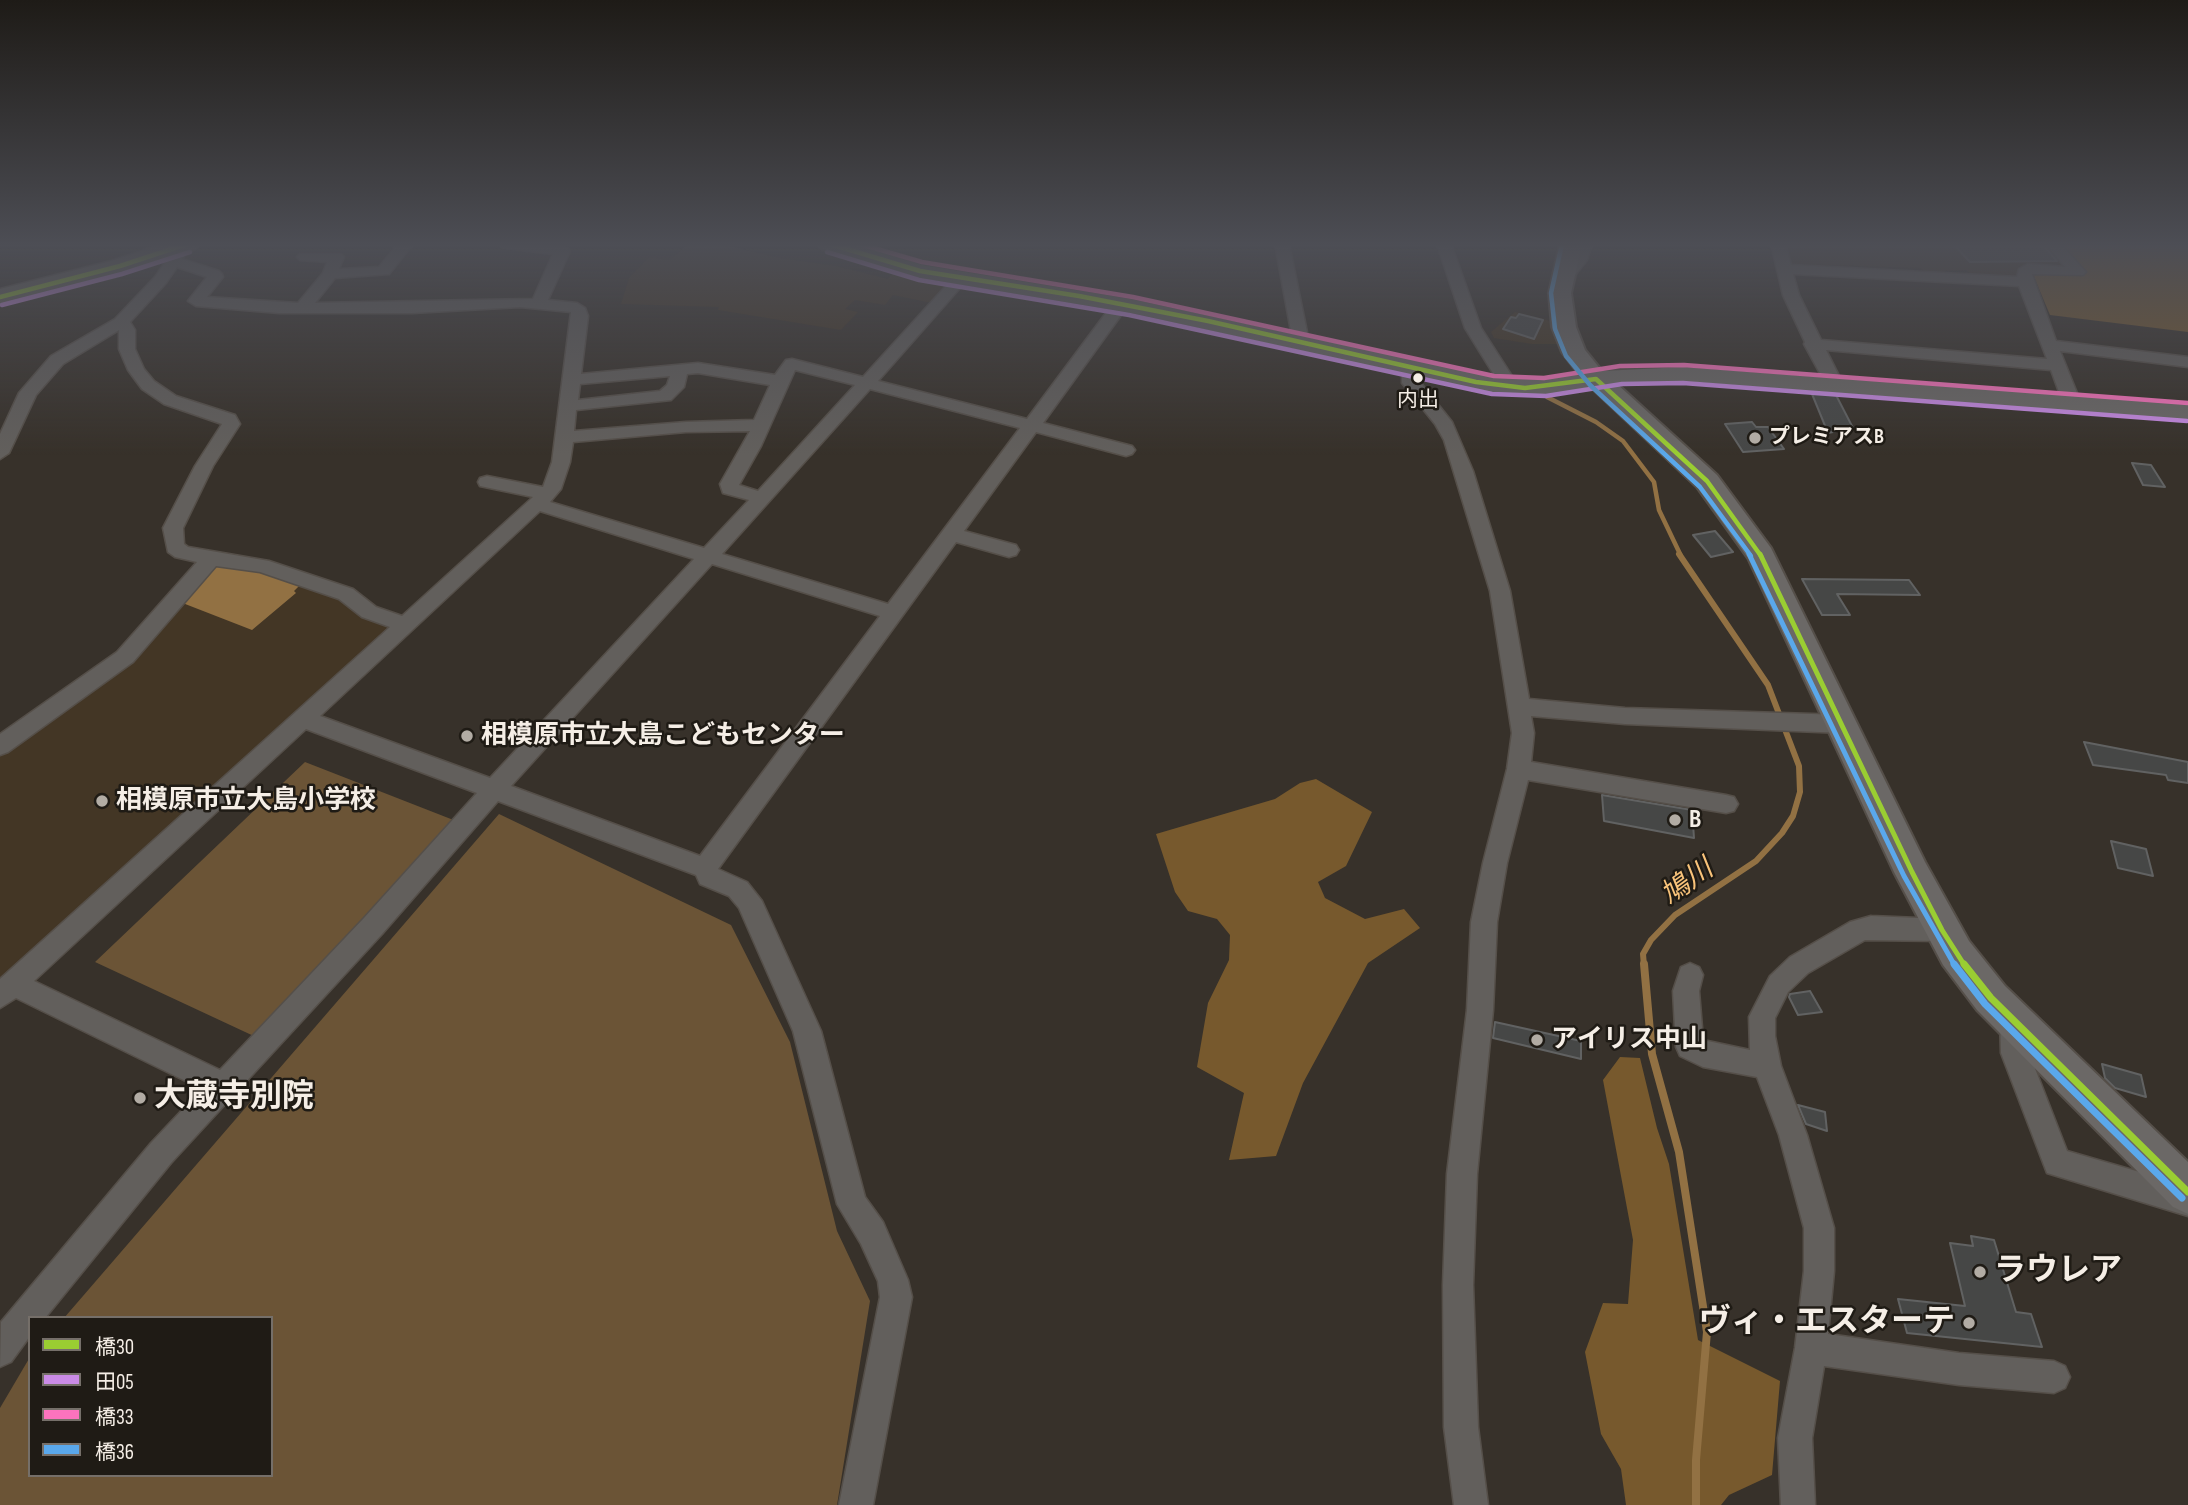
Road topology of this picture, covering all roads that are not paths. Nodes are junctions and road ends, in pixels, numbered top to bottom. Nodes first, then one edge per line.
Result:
1 (128, 314) edge
2 (579, 314) edge
3 (928, 314) edge
4 (1113, 314) edge
5 (1169, 314) edge
6 (1296, 314) edge
7 (1467, 314) edge
8 (1564, 314) edge
9 (1799, 314) edge
10 (2037, 314) edge
11 (121, 321) junction
12 (1301, 342) junction
13 (1812, 344) junction
14 (2048, 345) junction
15 (2188, 362) edge
16 (2056, 365) junction
17 (1410, 367) junction
18 (680, 369) junction
19 (1596, 379) junction
20 (571, 380) junction
21 (780, 381) junction
22 (864, 383) junction
23 (1834, 384) junction
24 (1510, 387) junction
25 (2072, 403) junction
26 (568, 407) junction
27 (2188, 412) edge
28 (761, 425) junction
29 (1030, 426) junction
30 (565, 437) junction
31 (1126, 450) dead end
32 (0, 453) edge
33 (487, 482) dead end
34 (760, 497) junction
35 (542, 499) junction
36 (951, 534) junction
37 (1009, 550) dead end
38 (706, 557) junction
39 (211, 559) junction
40 (891, 612) junction
41 (404, 625) junction
42 (1521, 707) junction
43 (302, 718) junction
44 (1843, 724) junction
45 (0, 746) edge
46 (1519, 769) junction
47 (493, 790) junction
48 (1726, 804) dead end
49 (705, 868) junction
50 (1942, 930) junction
51 (1690, 975) dead end
52 (6, 990) edge
53 (2012, 1019) junction
54 (1768, 1066) junction
55 (224, 1086) junction
56 (2188, 1192) edge
57 (2188, 1201) edge
58 (1811, 1348) junction
59 (0, 1351) edge
60 (2054, 1377) dead end
61 (856, 1505) edge
62 (1471, 1505) edge
63 (1798, 1505) edge

1 - 11 street
2 - 20 street
3 - 22 street
4 - 29 street
5 - 12 main road
6 - 12 street
7 - 24 street
8 - 19 main road
9 - 13 street
10 - 14 street
11 - 32 street
11 - 39 street
12 - 17 main road
13 - 16 street
13 - 23 street
14 - 15 street
14 - 16 street
16 - 25 street
17 - 24 main road
17 - 42 street
18 - 20 street
18 - 21 street
18 - 26 street
19 - 23 main road
19 - 24 main road
19 - 44 main road
20 - 26 street
21 - 22 street
21 - 28 street
22 - 29 street
22 - 34 street
23 - 25 main road
25 - 27 main road
26 - 30 street
28 - 30 street
28 - 34 street
29 - 31 street
29 - 36 street
30 - 35 street
33 - 35 street
34 - 38 street
35 - 38 street
35 - 41 street
36 - 37 street
36 - 40 street
38 - 40 street
38 - 47 street
39 - 41 street
39 - 45 street
40 - 49 street
41 - 43 street
42 - 44 street
42 - 46 street
43 - 47 street
43 - 52 street
44 - 50 main road
46 - 48 street
46 - 62 street
47 - 49 street
47 - 55 street
49 - 61 street
50 - 53 main road
50 - 54 street
51 - 54 street
52 - 55 street
53 - 56 main road
53 - 57 street
54 - 58 street
55 - 59 street
58 - 60 street
58 - 63 street

